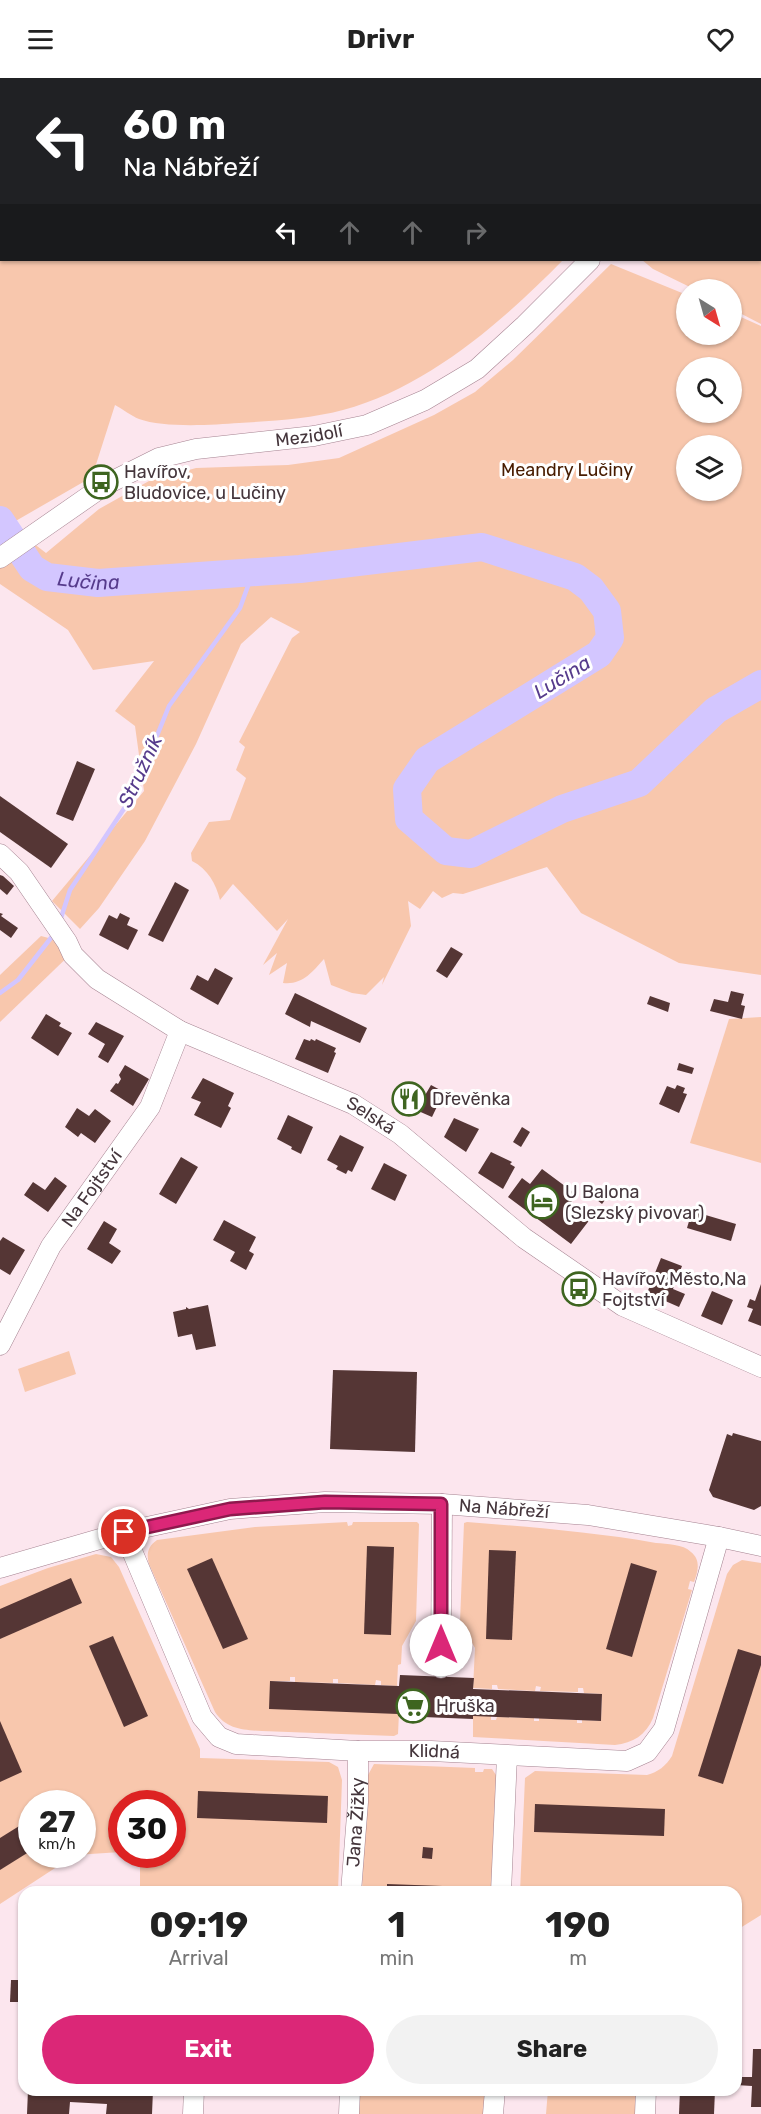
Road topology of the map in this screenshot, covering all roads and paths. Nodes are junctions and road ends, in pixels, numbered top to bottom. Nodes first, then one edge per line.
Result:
1 (589, 261) edge
2 (0, 558) edge
3 (0, 854) edge
4 (180, 1030) junction
5 (0, 1345) edge
6 (761, 1367) edge
7 (441, 1504) junction
8 (124, 1532) junction
9 (719, 1537) junction
10 (761, 1546) edge
11 (0, 1568) edge
12 (441, 1668) dead end
13 (358, 1751) junction
14 (507, 1756) junction
15 (351, 1886) edge
16 (501, 1886) edge
17 (194, 2096) edge
18 (350, 2096) edge
19 (494, 2096) edge
20 (646, 2096) edge
21 (193, 2114) edge
22 (349, 2114) edge
23 (493, 2114) edge
24 (645, 2114) edge

1 - 2 street, Mezidolí
3 - 4 street, Selská
4 - 5 street, Na Fojtství
4 - 6 street, Selská
7 - 8 street, Na Nábřeží
7 - 9 street, Na Nábřeží
7 - 12 street
8 - 11 street, Na Nábřeží
8 - 13 street, Klidná
9 - 10 street, Na Nábřeží
9 - 14 street, Klidná
13 - 14 street, Klidná
13 - 15 street, Jana Žižky
14 - 16 street
17 - 21 street
18 - 22 street
19 - 23 street
20 - 24 street

